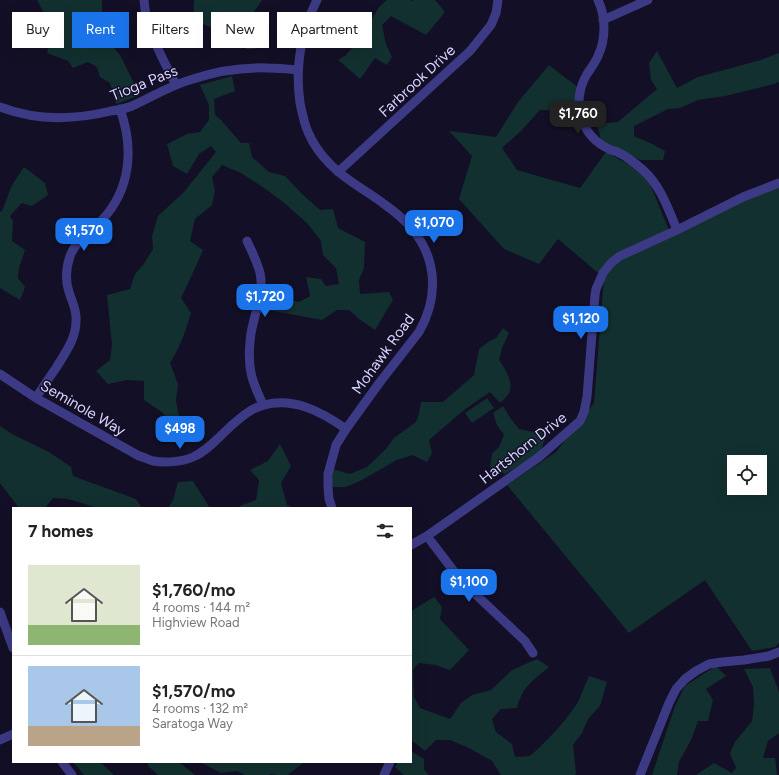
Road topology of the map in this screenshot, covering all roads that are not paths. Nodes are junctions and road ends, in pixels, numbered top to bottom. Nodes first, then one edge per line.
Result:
1 (144, 0) edge
2 (317, 0) edge
3 (498, 0) edge
4 (598, 0) edge
5 (648, 0) edge
6 (604, 20) junction
7 (298, 70) junction
8 (176, 85) junction
9 (0, 107) edge
10 (120, 109) junction
11 (338, 172) junction
12 (779, 183) edge
13 (677, 230) junction
14 (247, 241) dead end
15 (0, 374) edge
16 (36, 398) junction
17 (263, 405) junction
18 (346, 429) junction
19 (332, 507) edge
20 (427, 536) junction
21 (412, 544) edge
22 (0, 612) edge
23 (12, 645) edge
24 (779, 652) edge
25 (533, 653) dead end
26 (12, 734) edge
27 (0, 740) edge
28 (63, 763) edge
29 (390, 763) edge
30 (72, 775) edge
31 (384, 775) edge
32 (640, 775) edge

1 - 8 street
2 - 7 street, Mohawk Road
3 - 11 street, Farbrook Drive
4 - 6 street
5 - 6 street
6 - 13 street
7 - 8 street, Tioga Pass
7 - 11 street, Mohawk Road
8 - 10 street, Tioga Pass
9 - 10 street, Tioga Pass
10 - 16 street
11 - 18 street, Mohawk Road
12 - 13 street, Hartshorn Drive
13 - 20 street, Hartshorn Drive
14 - 17 street
15 - 16 street, Seminole Way
16 - 17 street, Seminole Way
17 - 18 street, Seminole Way
18 - 19 street, Mohawk Road
20 - 21 street, Hartshorn Drive
20 - 25 street
22 - 23 street
24 - 32 street
26 - 27 street
28 - 30 street
29 - 31 street

